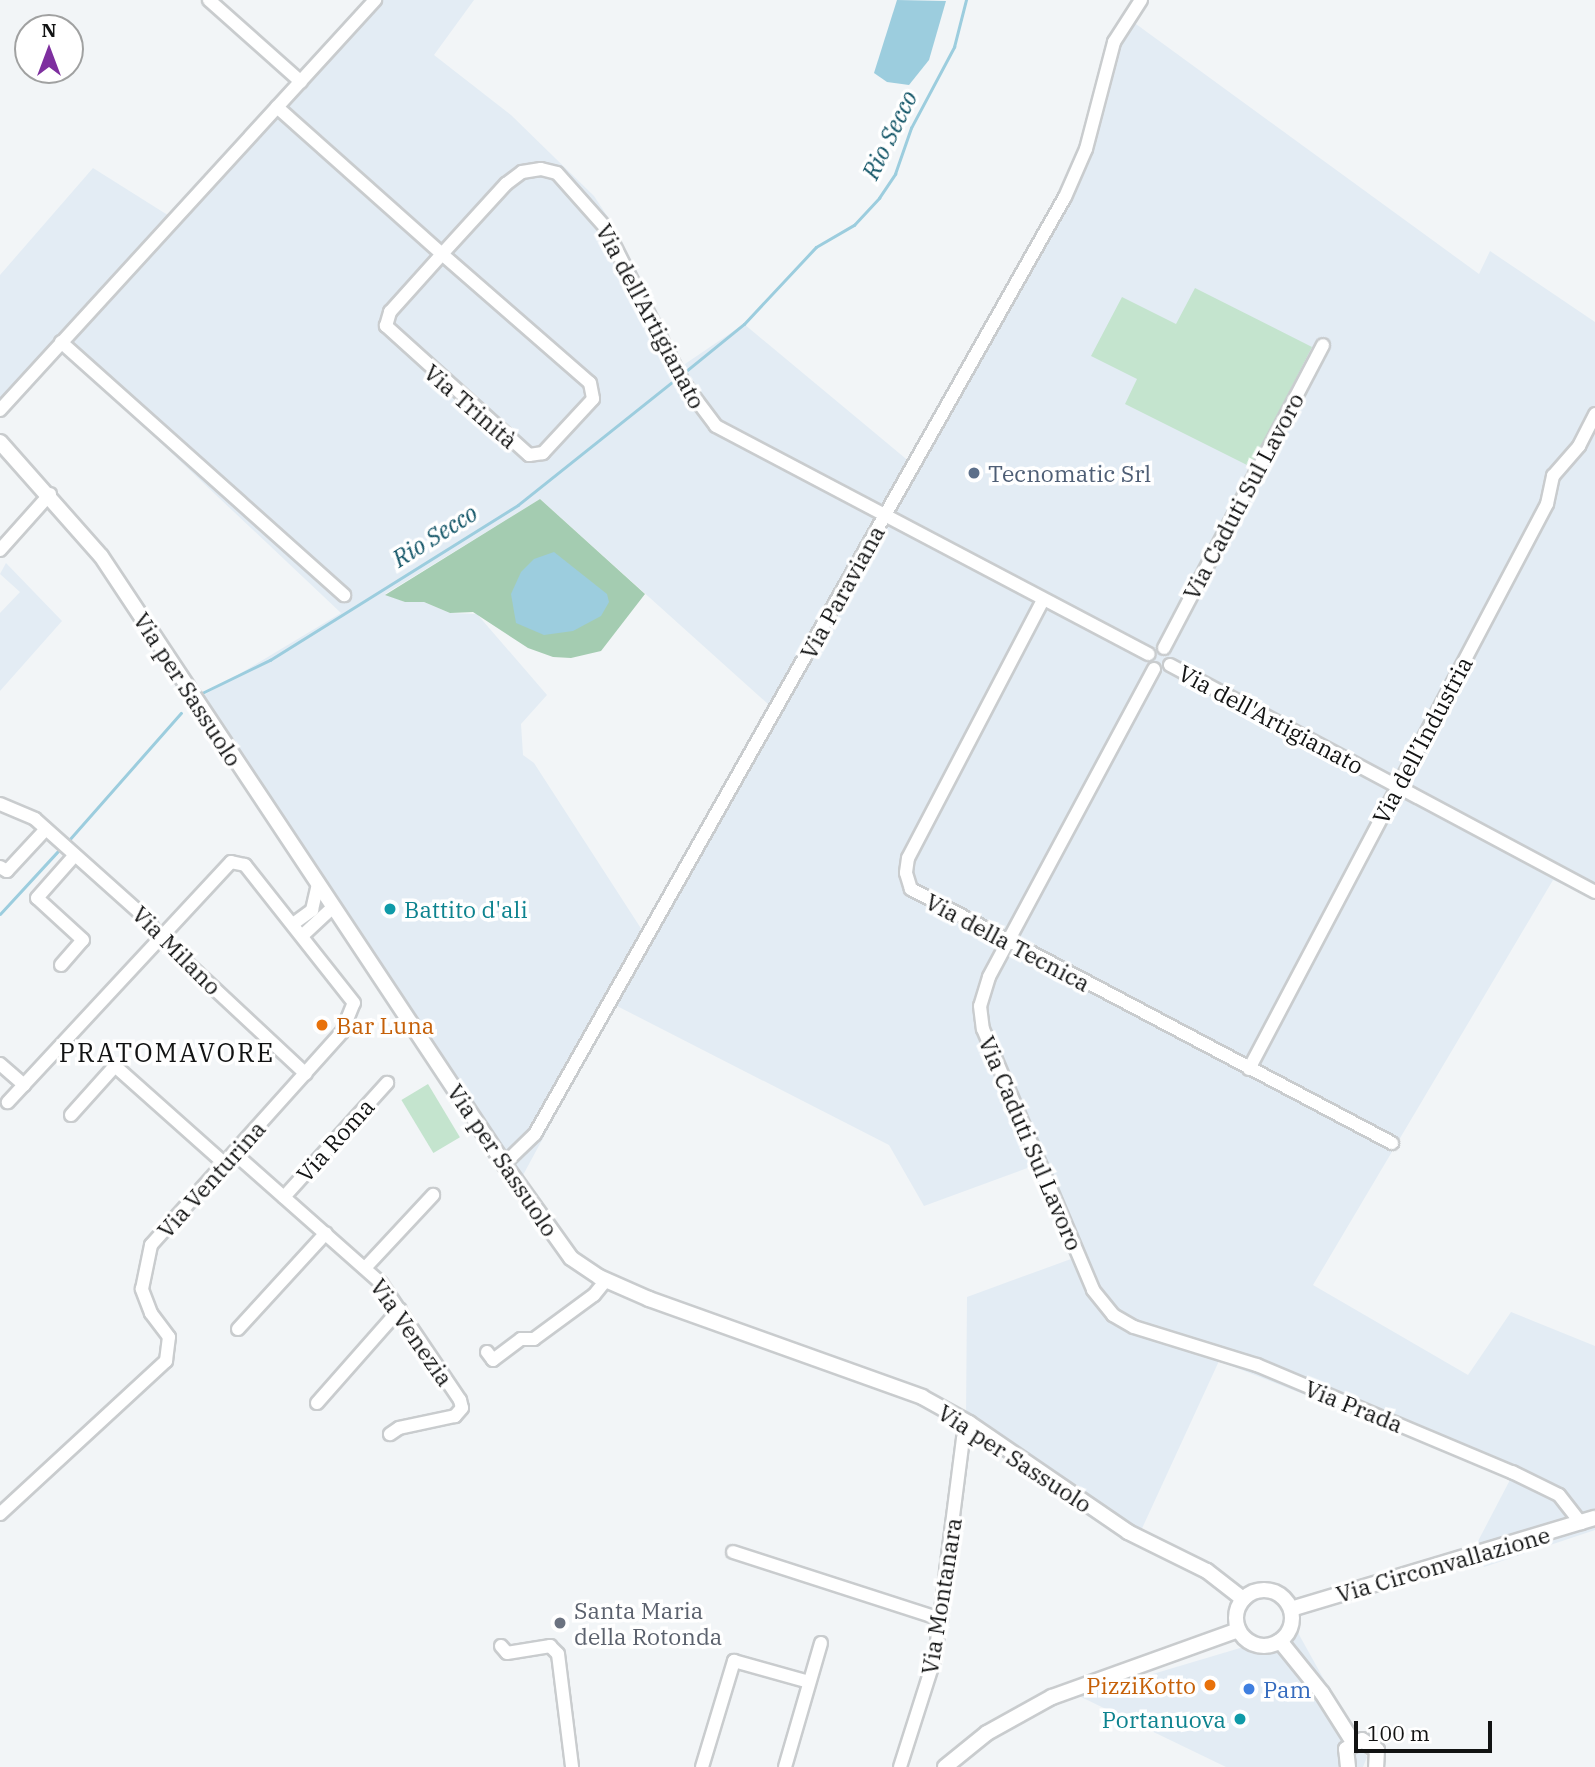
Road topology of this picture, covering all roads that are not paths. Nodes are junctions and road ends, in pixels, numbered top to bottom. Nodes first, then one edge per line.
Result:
1 (209, 0) edge
2 (374, 0) edge
3 (1141, 0) edge
4 (301, 82) junction
5 (277, 107) junction
6 (533, 169) joint
7 (442, 254) junction
8 (61, 342) junction
9 (1323, 345) dead end
10 (0, 411) edge
11 (1595, 414) edge
12 (0, 442) edge
13 (50, 494) junction
14 (884, 517) junction
15 (0, 550) edge
16 (344, 595) dead end
17 (1043, 600) junction
18 (1164, 648) junction
19 (1149, 654) junction
20 (1170, 665) junction
21 (1154, 669) junction
22 (1398, 786) junction
23 (0, 804) edge
24 (46, 829) junction
25 (75, 855) junction
26 (0, 867) edge
27 (318, 885) junction
28 (1595, 892) edge
29 (330, 903) junction
30 (314, 916) junction
31 (341, 920) junction
32 (293, 924) junction
33 (303, 935) junction
34 (158, 936) junction
35 (1009, 943) junction
36 (61, 965) dead end
37 (0, 1065) edge
38 (1249, 1069) junction
39 (306, 1074) junction
40 (387, 1083) dead end
41 (24, 1085) junction
42 (8, 1102) dead end
43 (71, 1115) dead end
44 (1392, 1143) dead end
45 (234, 1153) junction
46 (225, 1164) junction
47 (504, 1164) junction
48 (433, 1195) dead end
49 (284, 1197) junction
50 (326, 1233) junction
51 (365, 1268) junction
52 (606, 1280) junction
53 (400, 1309) junction
54 (1113, 1315) joint
55 (238, 1329) dead end
56 (487, 1352) dead end
57 (317, 1403) dead end
58 (969, 1423) junction
59 (390, 1434) dead end
60 (0, 1514) edge
61 (1588, 1521) edge
62 (733, 1552) dead end
63 (1243, 1599) junction
64 (1291, 1609) junction
65 (941, 1619) junction
66 (1238, 1630) junction
67 (1280, 1641) junction
68 (821, 1643) dead end
69 (501, 1646) dead end
70 (809, 1682) junction
71 (1353, 1742) junction
72 (572, 1767) edge
73 (702, 1767) edge
74 (785, 1767) edge
75 (900, 1767) edge
76 (945, 1767) edge
77 (1348, 1767) edge
78 (1376, 1767) edge

1 - 4 street
2 - 4 street
3 - 14 street, Via Paraviana
4 - 5 street
5 - 7 street, Via Trinità
5 - 8 street
6 - 7 street, Via Trinità
6 - 14 street, Via dell'Artigianato
7 - 7 street, Via Trinità
8 - 10 street
8 - 16 street
9 - 18 street, Via Caduti Sul Lavoro
11 - 22 street, Via dell’Industria
12 - 13 main road, Via per Sassuolo
13 - 15 street
13 - 27 main road, Via per Sassuolo
14 - 17 street, Via dell'Artigianato
14 - 47 street, Via Paraviana
17 - 19 street, Via dell'Artigianato
17 - 35 street, Via della Tecnica
18 - 19 street
18 - 20 street
19 - 21 street
20 - 21 street
20 - 22 street, Via dell'Artigianato
21 - 35 street, Via Caduti Sul Lavoro
22 - 28 street, Via dell'Artigianato
22 - 38 street, Via dell’Industria
23 - 24 street, Via Milano
24 - 25 street, Via Milano
24 - 26 street
25 - 34 street, Via Milano
25 - 36 street
27 - 29 main road, Via per Sassuolo
27 - 30 street
29 - 30 street
29 - 31 main road, Via per Sassuolo
30 - 31 street
30 - 32 street
30 - 33 street
31 - 47 main road, Via per Sassuolo
32 - 33 street, Via Venturina
32 - 34 street, Via Venturina
33 - 39 street, Via Venturina
34 - 39 street, Via Milano
34 - 41 street
35 - 38 street, Via della Tecnica
35 - 54 street, Via Caduti Sul Lavoro
37 - 41 street
38 - 44 street, Via della Tecnica
39 - 45 street, Via Venturina
40 - 49 street, Via Roma
41 - 42 street
43 - 46 street
45 - 46 street, Via Venturina
45 - 49 street, Via Venezia
46 - 60 street, Via Venturina
47 - 52 main road, Via per Sassuolo
48 - 51 street
49 - 50 street, Via Venezia
50 - 51 street, Via Venezia
50 - 55 street
51 - 53 street, Via Venezia
52 - 56 street
52 - 58 main road, Via per Sassuolo
53 - 57 street
53 - 59 street, Via Venezia
54 - 61 street, Via Prada
58 - 63 main road, Via per Sassuolo
58 - 65 street, Via Montanara
61 - 64 main road, Via Circonvallazione
62 - 65 street
63 - 64 main road
63 - 66 main road
64 - 67 main road
65 - 75 street, Via Montanara
66 - 67 main road
66 - 76 main road
67 - 71 main road
68 - 70 street
69 - 72 street
70 - 73 street
70 - 74 street
71 - 77 main road
71 - 78 main road

